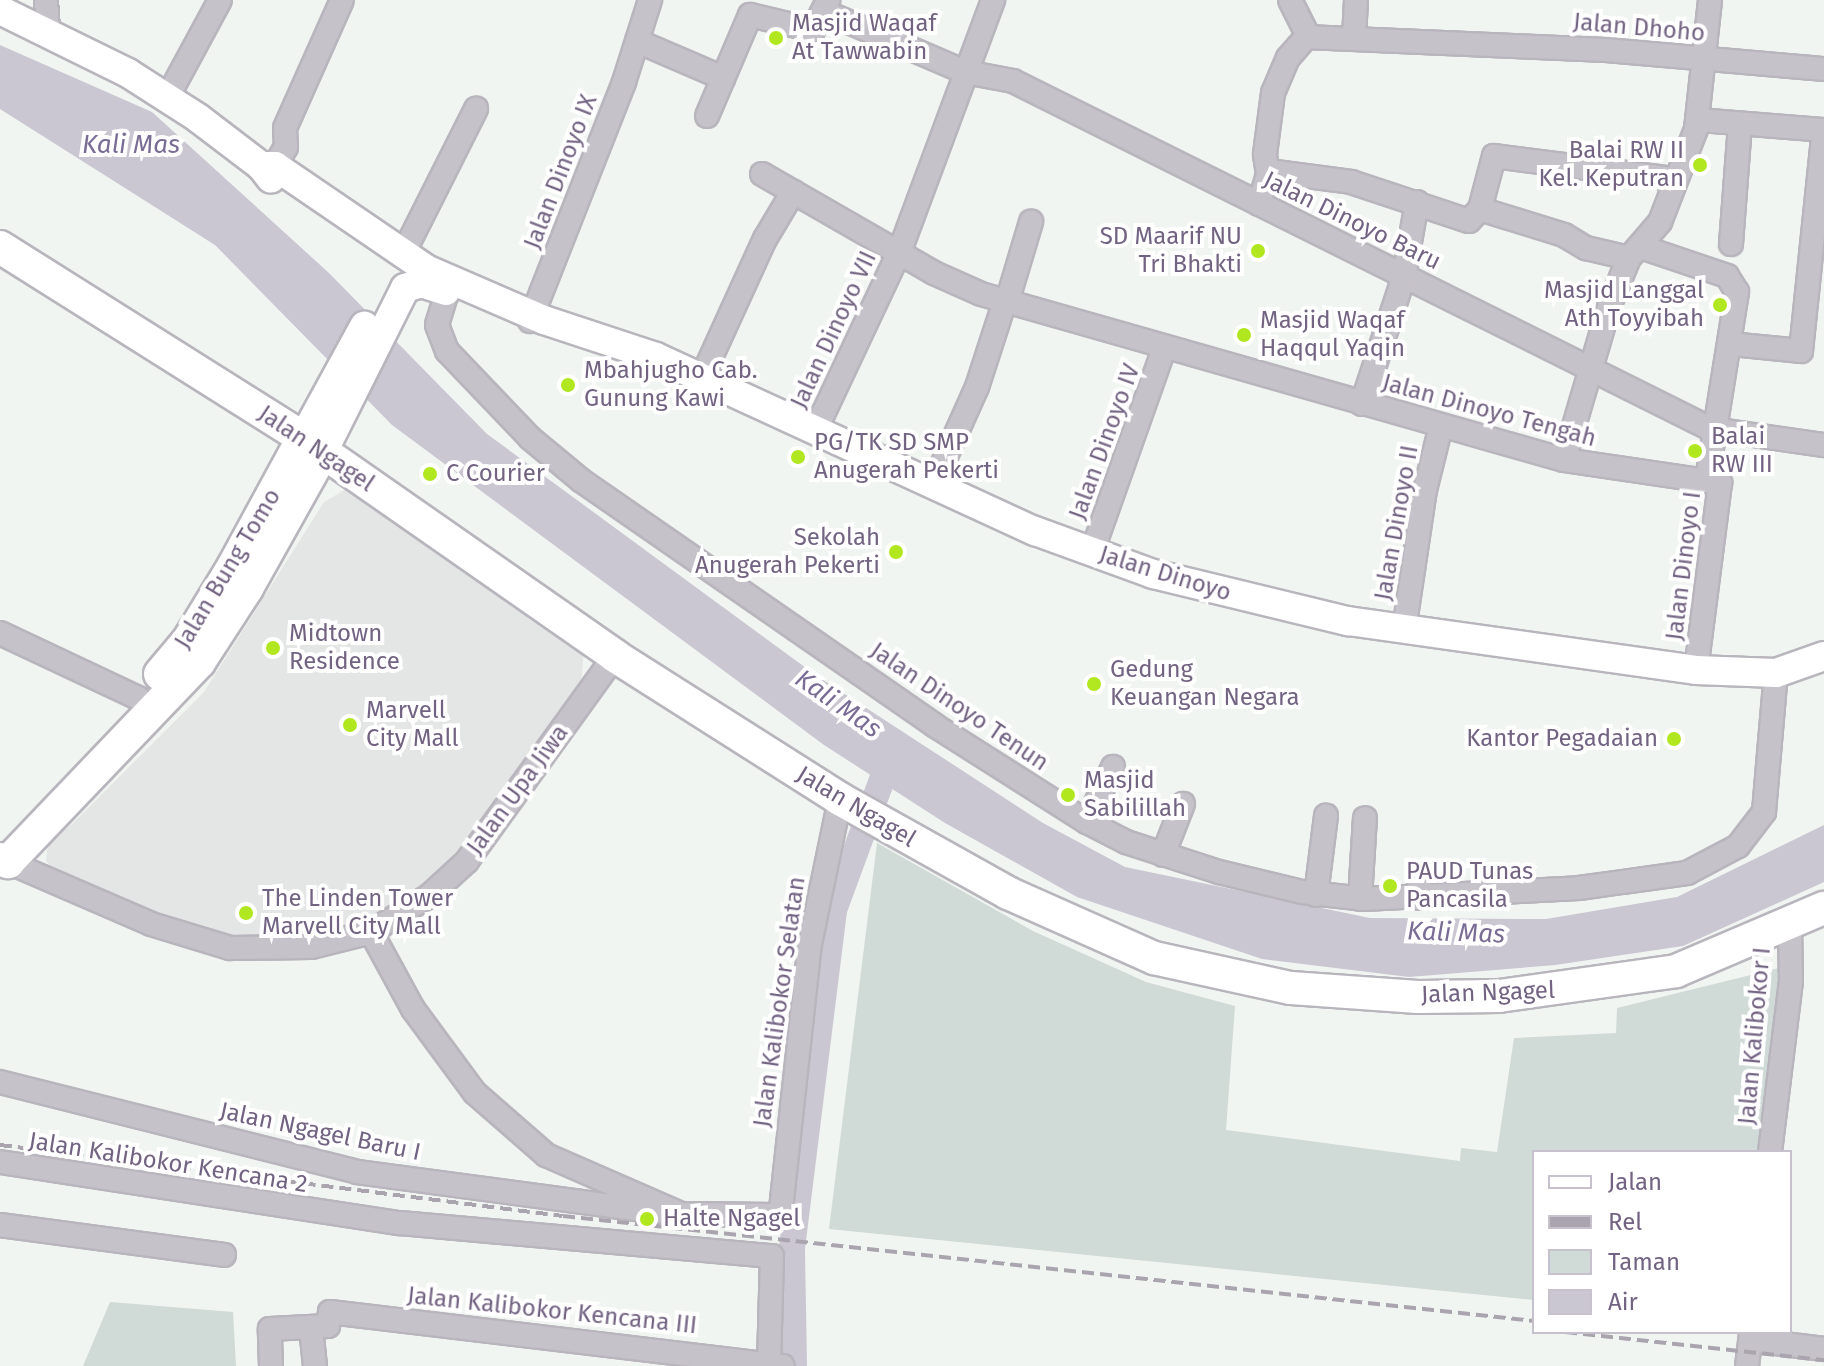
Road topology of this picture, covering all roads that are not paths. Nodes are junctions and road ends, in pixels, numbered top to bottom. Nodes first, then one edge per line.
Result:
1 (46, 0) edge
2 (220, 0) edge
3 (342, 0) edge
4 (650, 0) edge
5 (993, 0) edge
6 (1290, 0) edge
7 (1356, 0) edge
8 (1710, 0) edge
9 (825, 5) edge
10 (0, 10) edge
11 (48, 31) junction
12 (1308, 36) junction
13 (1354, 38) junction
14 (637, 41) junction
15 (1704, 59) junction
16 (1824, 69) edge
17 (965, 72) junction
18 (723, 78) junction
19 (167, 98) junction
20 (476, 109) dead end
21 (707, 116) dead end
22 (1699, 120) junction
23 (1740, 124) junction
24 (1824, 130) edge
25 (268, 170) junction
26 (1268, 171) junction
27 (762, 174) dead end
28 (1674, 179) junction
29 (793, 192) junction
30 (1417, 202) junction
31 (1259, 204) junction
32 (1480, 209) junction
33 (1031, 222) dead end
34 (1731, 244) dead end
35 (0, 247) edge
36 (1635, 252) junction
37 (899, 253) junction
38 (1404, 276) junction
39 (394, 278) junction
40 (447, 292) junction
41 (1006, 302) junction
42 (536, 318) junction
43 (1730, 344) junction
44 (1164, 349) junction
45 (1591, 367) junction
46 (702, 377) junction
47 (1362, 404) junction
48 (1441, 426) junction
49 (816, 429) junction
50 (1711, 429) junction
51 (313, 445) junction
52 (1824, 445) edge
53 (1564, 460) junction
54 (1707, 479) junction
55 (934, 483) junction
56 (1092, 552) junction
57 (1404, 630) junction
58 (0, 633) edge
59 (615, 656) junction
60 (1824, 656) edge
61 (1696, 670) junction
62 (1776, 673) junction
63 (138, 698) junction
64 (1113, 767) dead end
65 (846, 802) junction
66 (1183, 804) dead end
67 (1326, 816) dead end
68 (1365, 818) dead end
69 (1087, 822) junction
70 (1163, 855) junction
71 (2, 859) edge
72 (1420, 874) dead end
73 (1316, 895) junction
74 (1419, 898) junction
75 (1360, 899) junction
76 (1824, 908) edge
77 (1790, 924) junction
78 (371, 932) junction
79 (0, 1082) edge
80 (1770, 1150) edge
81 (0, 1162) edge
82 (681, 1214) junction
83 (780, 1214) joint
84 (0, 1225) edge
85 (224, 1255) dead end
86 (311, 1328) junction
87 (1751, 1336) edge
88 (1824, 1349) edge
89 (774, 1365) edge
90 (271, 1366) edge
91 (315, 1366) edge
92 (1747, 1366) edge

1 - 11 street
2 - 19 street
3 - 25 street
4 - 14 street, Jalan Dinoyo IX
5 - 17 street, Jalan Dinoyo VII
6 - 12 street
7 - 13 street
8 - 15 street
9 - 17 street, Jalan Dinoyo Baru
9 - 18 street
10 - 11 main road
11 - 19 main road
12 - 13 street, Jalan Dhoho
12 - 26 street
13 - 15 street, Jalan Dhoho
14 - 18 street
14 - 42 street, Jalan Dinoyo IX
15 - 16 street, Jalan Dhoho
15 - 22 street
17 - 31 street, Jalan Dinoyo Baru
17 - 37 street, Jalan Dinoyo VII
18 - 21 street
19 - 25 main road
20 - 39 street
22 - 23 street
22 - 28 street
23 - 24 street
23 - 34 street
24 - 43 street
25 - 39 main road
26 - 30 street
26 - 31 street
27 - 29 street, Jalan Dinoyo Tengah
28 - 32 street
28 - 36 street
29 - 37 street, Jalan Dinoyo Tengah
29 - 46 street
30 - 32 street
30 - 38 street
31 - 38 street, Jalan Dinoyo Baru
32 - 36 street
33 - 41 street
35 - 51 highway, Jalan Ngagel
36 - 43 street
36 - 45 street
37 - 41 street, Jalan Dinoyo Tengah
37 - 49 street, Jalan Dinoyo VII
38 - 45 street, Jalan Dinoyo Baru
38 - 47 street
39 - 40 main road, Jalan Dinoyo
39 - 42 main road, Jalan Dinoyo
39 - 51 main road, Jalan Bung Tomo
40 - 42 main road, Jalan Dinoyo
40 - 69 street, Jalan Dinoyo Tenun
41 - 44 street, Jalan Dinoyo Tengah
41 - 55 street
42 - 46 main road, Jalan Dinoyo
43 - 50 street
44 - 47 street, Jalan Dinoyo Tengah
44 - 56 street, Jalan Dinoyo IV
45 - 50 street, Jalan Dinoyo Baru
45 - 53 street
46 - 49 main road, Jalan Dinoyo
47 - 48 street, Jalan Dinoyo Tengah
48 - 53 street, Jalan Dinoyo Tengah
48 - 57 street, Jalan Dinoyo II
49 - 55 main road, Jalan Dinoyo
50 - 52 street, Jalan Dinoyo Baru
50 - 54 street
51 - 59 highway, Jalan Ngagel
51 - 63 highway, Jalan Bung Tomo
51 - 71 highway, Jalan Bung Tomo
53 - 54 street, Jalan Dinoyo Tengah
54 - 61 street, Jalan Dinoyo I
55 - 56 main road, Jalan Dinoyo
56 - 57 main road, Jalan Dinoyo
57 - 61 main road, Jalan Dinoyo
58 - 63 street
59 - 65 highway, Jalan Ngagel
59 - 78 street, Jalan Upa Jiwa
60 - 62 main road, Jalan Dinoyo
61 - 62 main road, Jalan Dinoyo
62 - 74 street, Jalan Dinoyo Tenun
63 - 71 highway, Jalan Bung Tomo
64 - 69 street
65 - 77 highway, Jalan Ngagel
65 - 83 street, Jalan Kalibokor Selatan
66 - 70 street
67 - 73 street
68 - 75 street
69 - 70 street, Jalan Dinoyo Tenun
70 - 73 street, Jalan Dinoyo Tenun
71 - 78 street, Jalan Upa Jiwa
72 - 74 street
73 - 75 street, Jalan Dinoyo Tenun
74 - 75 street, Jalan Dinoyo Tenun
76 - 77 highway, Jalan Ngagel
77 - 80 street, Jalan Kalibokor I
78 - 82 street
79 - 82 street, Jalan Ngagel Baru I
81 - 89 street, Jalan Kalibokor Kencana 2
82 - 83 street, Jalan Ngagel Baru I
84 - 85 street
86 - 89 street, Jalan Kalibokor Kencana III
86 - 90 street
86 - 91 street
87 - 88 street
87 - 92 street

